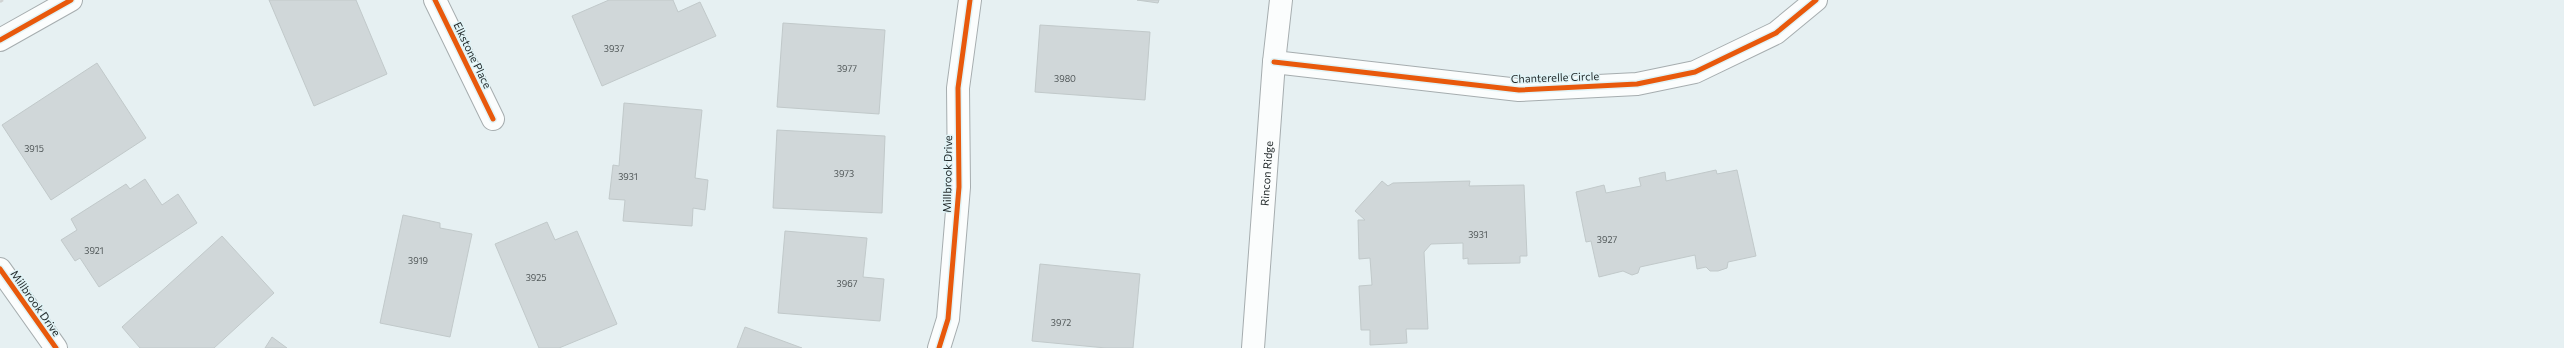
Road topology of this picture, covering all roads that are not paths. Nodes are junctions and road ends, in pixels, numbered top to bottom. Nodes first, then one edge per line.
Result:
1 (71, 0) edge
2 (435, 0) edge
3 (970, 0) edge
4 (1281, 0) edge
5 (1816, 0) edge
6 (0, 40) edge
7 (1274, 62) junction
8 (493, 119) dead end
9 (0, 269) edge
10 (56, 348) edge
11 (939, 348) edge
12 (1253, 348) edge

1 - 6 street
2 - 8 street, Elkstone Place
3 - 11 street, Millbrook Drive
4 - 7 street, Rincon Ridge
5 - 7 street, Chanterelle Circle
7 - 12 street, Rincon Ridge
9 - 10 street, Millbrook Drive

